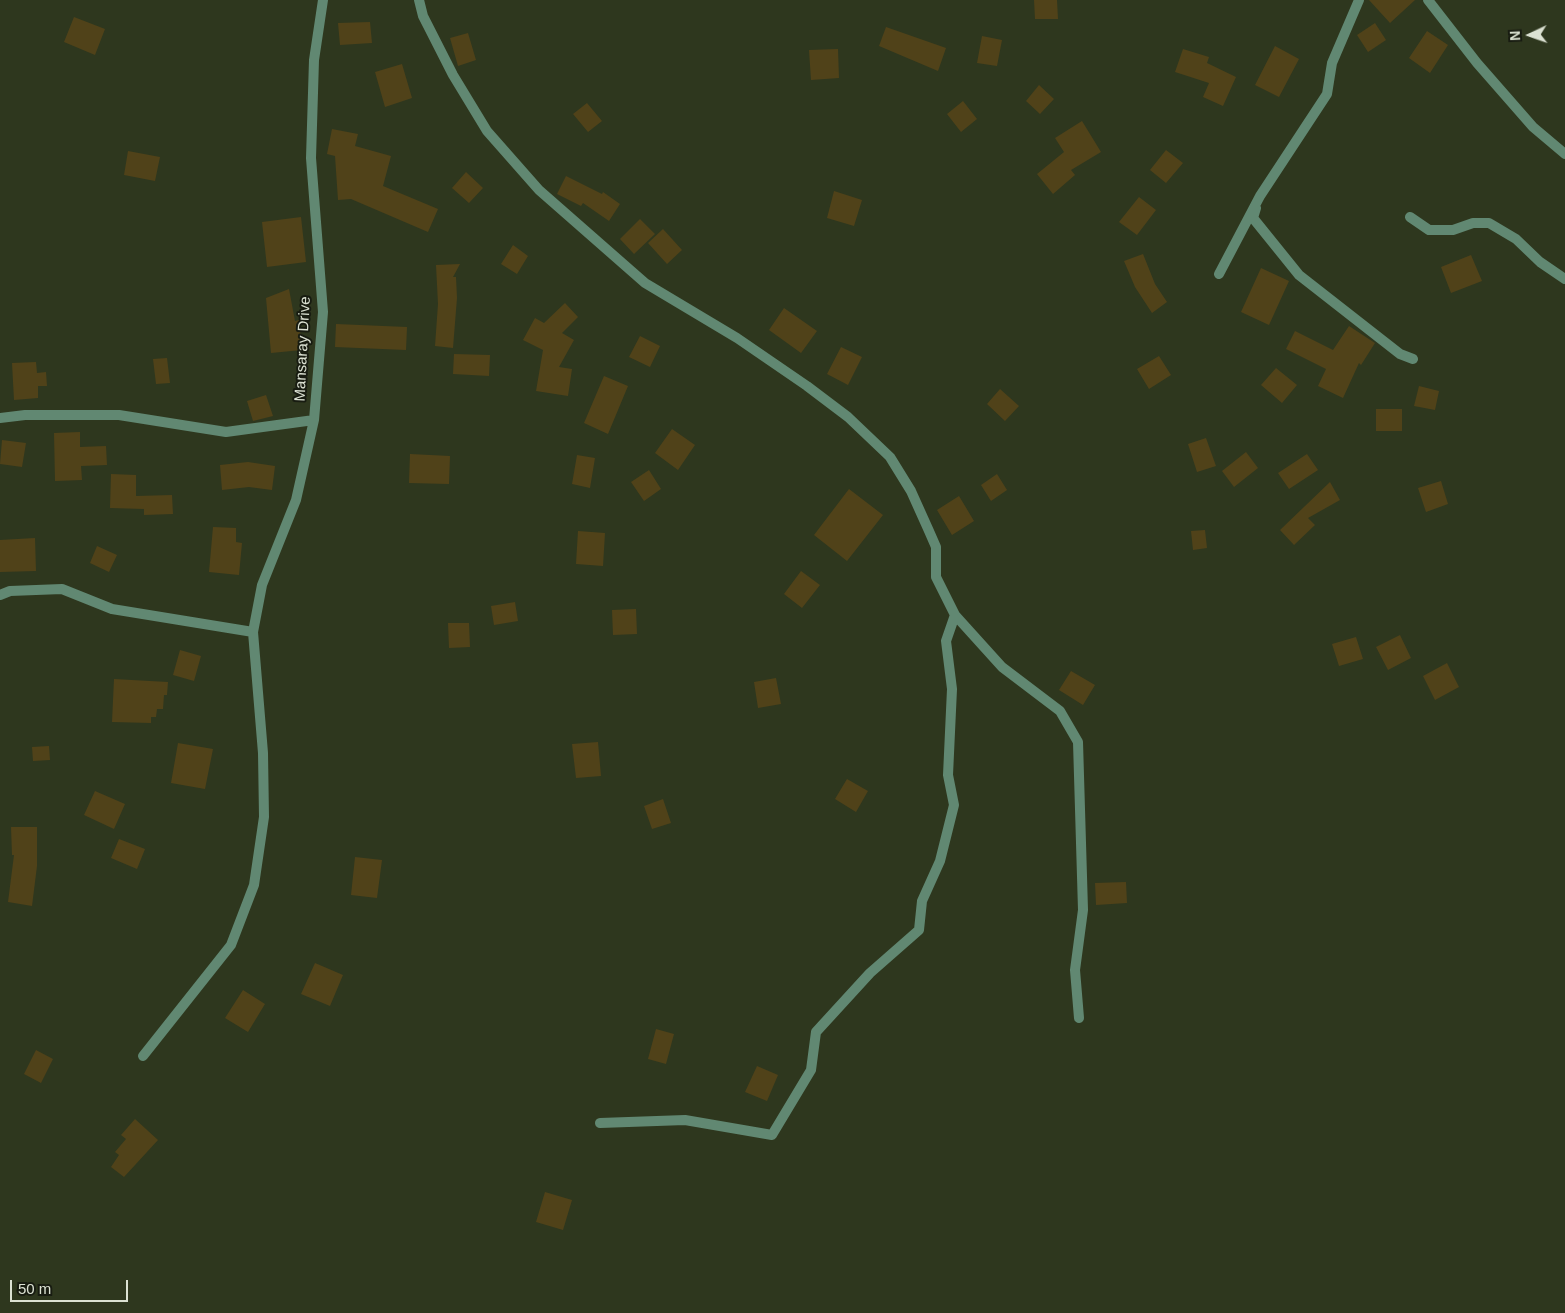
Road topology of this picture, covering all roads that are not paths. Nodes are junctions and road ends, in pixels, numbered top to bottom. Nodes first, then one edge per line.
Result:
1 (323, 0) edge
2 (419, 0) edge
3 (1359, 0) edge
4 (1428, 0) edge
5 (1565, 154) edge
6 (1260, 196) junction
7 (1410, 217) dead end
8 (1219, 274) dead end
9 (1565, 279) edge
10 (1413, 359) dead end
11 (0, 418) edge
12 (314, 420) junction
13 (0, 595) edge
14 (955, 615) junction
15 (253, 632) junction
16 (1079, 1018) dead end
17 (143, 1056) dead end
18 (600, 1123) dead end

1 - 12 street, Mansaray Drive
2 - 14 street
3 - 6 street
4 - 5 street
6 - 8 street
6 - 10 street
7 - 9 street
11 - 12 street
12 - 15 street, Mansaray Drive
13 - 15 street
14 - 16 street
14 - 18 street
15 - 17 street, Mansaray Drive

